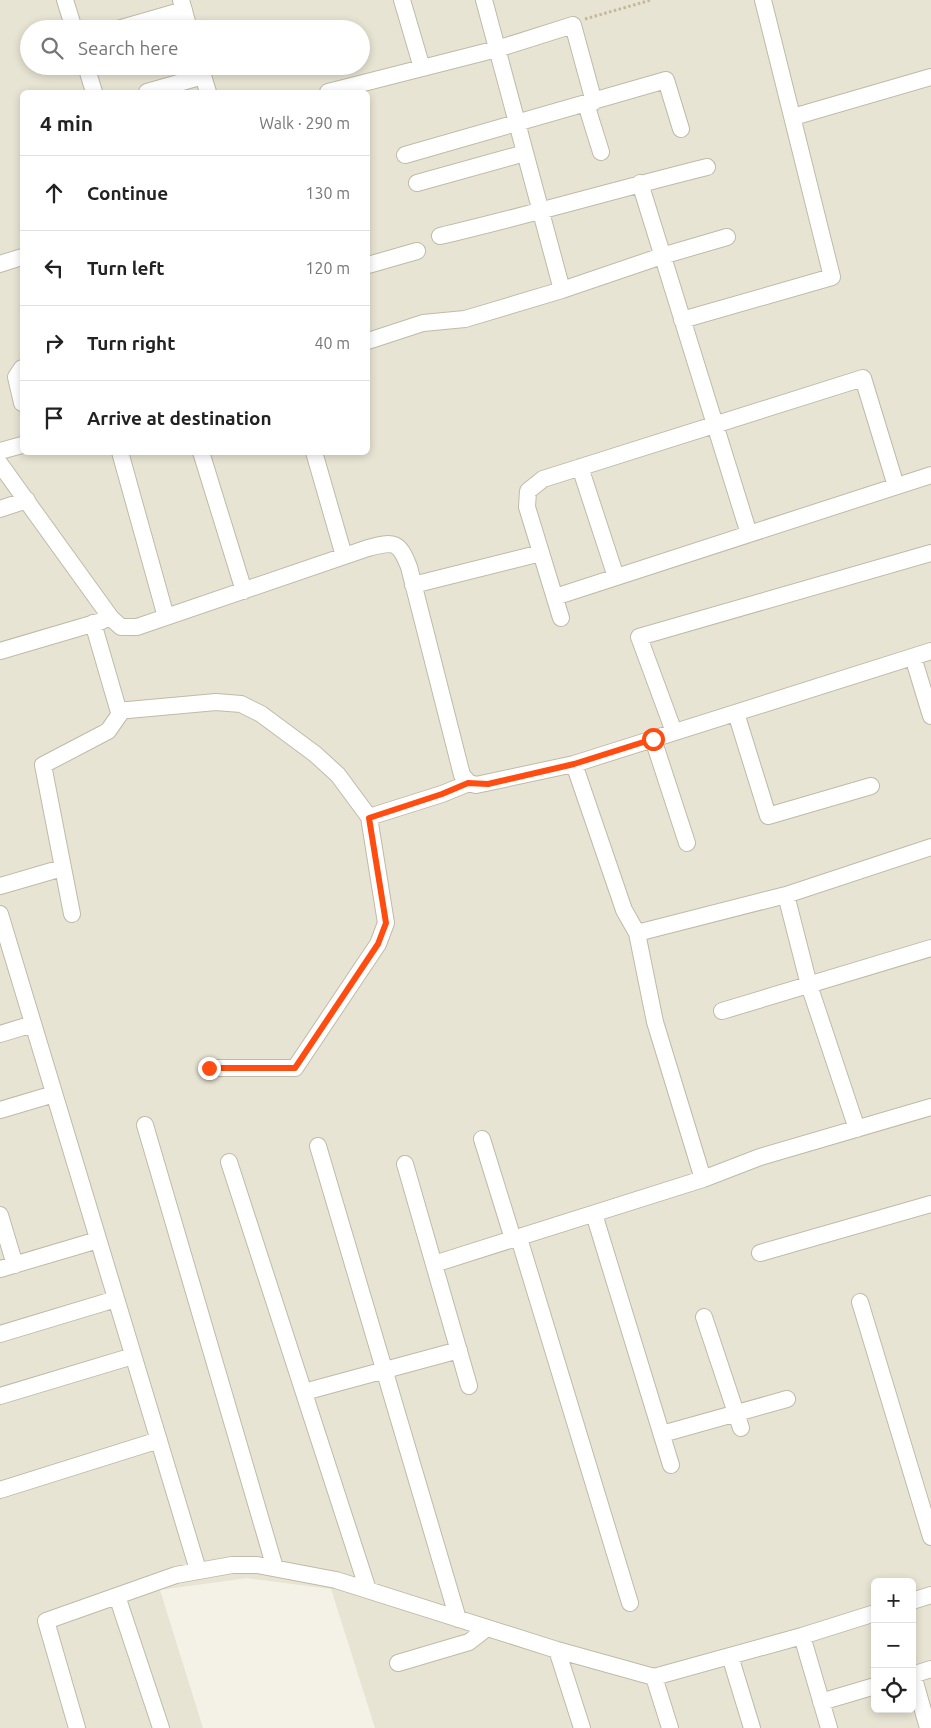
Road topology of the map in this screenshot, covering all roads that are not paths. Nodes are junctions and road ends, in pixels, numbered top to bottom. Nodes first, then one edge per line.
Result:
1 (65, 0) edge
2 (402, 0) edge
3 (484, 0) edge
4 (762, 0) edge
5 (183, 5) edge
6 (71, 20) edge
7 (142, 20) edge
8 (187, 20) edge
9 (497, 49) junction
10 (422, 68) junction
11 (89, 75) edge
12 (192, 75) edge
13 (203, 75) edge
14 (931, 77) edge
15 (93, 90) edge
16 (152, 90) edge
17 (207, 90) edge
18 (336, 90) edge
19 (590, 103) junction
20 (793, 117) junction
21 (517, 124) junction
22 (681, 129) dead end
23 (525, 152) junction
24 (601, 152) dead end
25 (405, 155) dead end
26 (707, 167) dead end
27 (417, 183) dead end
28 (640, 183) junction
29 (541, 212) junction
30 (440, 236) dead end
31 (727, 237) dead end
32 (417, 251) dead end
33 (662, 256) junction
34 (20, 258) edge
35 (0, 264) edge
36 (370, 264) edge
37 (562, 290) junction
38 (682, 320) junction
39 (370, 340) edge
40 (20, 371) edge
41 (20, 394) edge
42 (714, 425) junction
43 (20, 445) edge
44 (0, 451) edge
45 (121, 455) edge
46 (201, 455) edge
47 (315, 455) edge
48 (0, 464) edge
49 (580, 467) junction
50 (931, 475) edge
51 (896, 486) junction
52 (27, 500) junction
53 (0, 509) edge
54 (749, 534) junction
55 (541, 553) junction
56 (931, 553) edge
57 (344, 556) junction
58 (616, 577) junction
59 (413, 585) junction
60 (244, 591) junction
61 (555, 597) junction
62 (166, 617) junction
63 (111, 618) junction
64 (561, 618) dead end
65 (93, 623) junction
66 (0, 651) edge
67 (931, 651) edge
68 (913, 657) junction
69 (122, 711) junction
70 (736, 713) junction
71 (931, 716) edge
72 (674, 732) junction
73 (653, 739) junction
74 (574, 764) junction
75 (468, 783) junction
76 (871, 786) dead end
77 (369, 818) junction
78 (687, 842) dead end
79 (931, 848) edge
80 (62, 868) junction
81 (0, 886) edge
82 (786, 895) junction
83 (0, 914) edge
84 (72, 914) dead end
85 (637, 933) junction
86 (931, 948) edge
87 (809, 984) junction
88 (722, 1011) dead end
89 (33, 1024) junction
90 (0, 1034) edge
91 (209, 1068) dead end
92 (54, 1094) junction
93 (931, 1107) edge
94 (0, 1110) edge
95 (145, 1125) dead end
96 (857, 1128) junction
97 (482, 1139) dead end
98 (318, 1146) dead end
99 (229, 1162) dead end
100 (405, 1164) dead end
101 (703, 1179) junction
102 (931, 1204) edge
103 (594, 1214) junction
104 (0, 1215) edge
105 (516, 1238) junction
106 (98, 1240) junction
107 (760, 1253) dead end
108 (434, 1264) junction
109 (7, 1267) edge
110 (116, 1299) junction
111 (860, 1302) dead end
112 (704, 1317) dead end
113 (0, 1334) edge
114 (459, 1350) junction
115 (133, 1356) junction
116 (384, 1369) junction
117 (469, 1386) dead end
118 (304, 1392) junction
119 (0, 1396) edge
120 (787, 1399) dead end
121 (739, 1420) junction
122 (662, 1434) junction
123 (158, 1440) junction
124 (671, 1465) dead end
125 (0, 1490) edge
126 (931, 1537) edge
127 (275, 1568) junction
128 (198, 1570) junction
129 (368, 1590) junction
130 (931, 1595) edge
131 (117, 1596) junction
132 (916, 1600) edge
133 (630, 1603) dead end
134 (871, 1614) edge
135 (458, 1619) junction
136 (487, 1628) junction
137 (802, 1636) junction
138 (557, 1650) junction
139 (730, 1656) junction
140 (398, 1663) dead end
141 (931, 1669) edge
142 (916, 1674) edge
143 (654, 1677) junction
144 (871, 1687) edge
145 (916, 1688) edge
146 (821, 1702) junction
147 (77, 1728) edge
148 (161, 1728) edge
149 (582, 1728) edge
150 (670, 1728) edge
151 (752, 1728) edge
152 (829, 1728) edge
153 (928, 1728) edge

1 - 6 street
2 - 10 street
3 - 9 street
4 - 20 street
5 - 7 street
5 - 8 street
9 - 10 street
9 - 19 street
9 - 21 street
10 - 18 street
11 - 15 street
12 - 16 street
13 - 17 street
14 - 20 street
19 - 21 street
19 - 22 street
19 - 24 street
20 - 38 street
21 - 23 street
21 - 25 street
23 - 27 street
23 - 29 street
26 - 28 street
28 - 29 street
28 - 33 street
29 - 30 street
29 - 37 street
31 - 33 street
32 - 36 street
33 - 37 street
33 - 38 street
34 - 35 street
37 - 39 street
38 - 42 street
40 - 41 street
42 - 49 street
42 - 51 street
42 - 54 street
43 - 44 street
45 - 62 street
46 - 60 street
47 - 57 street
48 - 52 street
49 - 55 street
49 - 58 street
50 - 51 street
51 - 54 street
52 - 53 street
52 - 63 street
54 - 58 street
55 - 59 street
55 - 61 street
56 - 72 street
57 - 59 street
57 - 60 street
58 - 61 street
59 - 75 street
60 - 62 street
61 - 64 street
62 - 63 street
63 - 65 street
65 - 66 street
65 - 69 street
67 - 68 street
68 - 70 street
68 - 71 street
69 - 77 street
69 - 80 street
70 - 72 street
70 - 76 street
72 - 73 street
73 - 74 street
73 - 78 street
74 - 75 street
74 - 85 street
75 - 77 street
77 - 91 street
79 - 82 street
80 - 81 street
80 - 84 street
82 - 85 street
82 - 87 street
83 - 89 street
85 - 101 street
86 - 87 street
87 - 88 street
87 - 96 street
89 - 90 street
89 - 92 street
92 - 94 street
92 - 106 street
93 - 96 street
95 - 127 street
96 - 101 street
97 - 105 street
98 - 116 street
99 - 118 street
100 - 108 street
101 - 103 street
102 - 107 street
103 - 105 street
103 - 122 street
104 - 109 street
105 - 108 street
105 - 133 street
106 - 109 street
106 - 110 street
108 - 114 street
110 - 113 street
110 - 115 street
111 - 126 street
112 - 121 street
114 - 116 street
114 - 117 street
115 - 119 street
115 - 123 street
116 - 118 street
116 - 135 street
118 - 129 street
120 - 121 street
121 - 122 street
122 - 124 street
123 - 125 street
123 - 128 street
127 - 128 street
127 - 129 street
128 - 131 street
129 - 135 street
130 - 132 street
131 - 147 street
131 - 148 street
134 - 137 street
135 - 136 street
136 - 138 street
136 - 140 street
137 - 139 street
137 - 146 street
138 - 143 street
138 - 149 street
139 - 143 street
139 - 151 street
141 - 142 street
143 - 150 street
144 - 146 street
145 - 153 street
146 - 152 street

